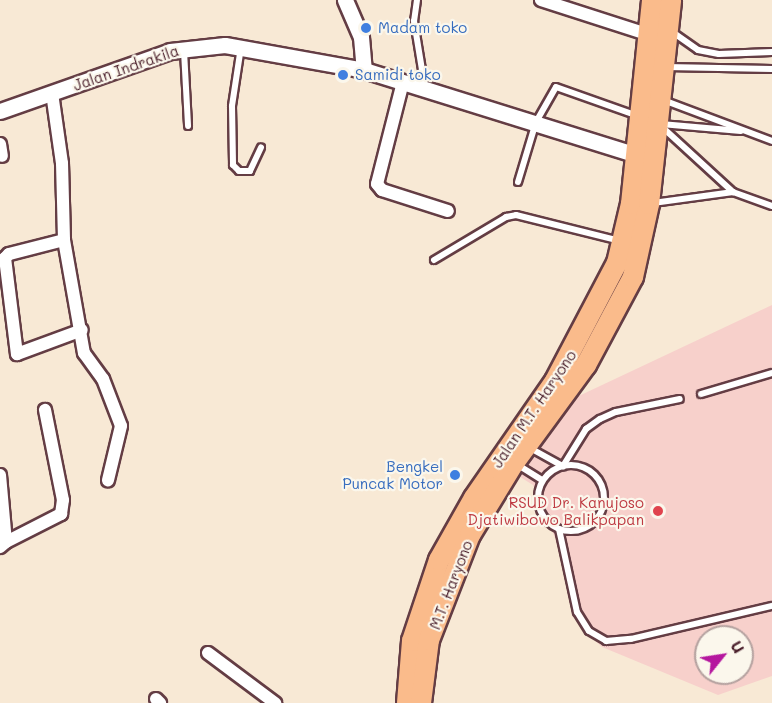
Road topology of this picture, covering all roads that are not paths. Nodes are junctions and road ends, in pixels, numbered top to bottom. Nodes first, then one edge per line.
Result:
1 (345, 0) edge
2 (417, 0) edge
3 (541, 0) edge
4 (652, 0) edge
5 (671, 0) edge
6 (668, 29) junction
7 (648, 34) junction
8 (241, 47) junction
9 (184, 48) junction
10 (772, 52) edge
11 (663, 67) junction
12 (364, 69) junction
13 (772, 69) edge
14 (404, 82) junction
15 (425, 88) junction
16 (52, 93) junction
17 (662, 100) junction
18 (0, 111) edge
19 (639, 116) junction
20 (536, 122) junction
21 (658, 124) junction
22 (188, 126) dead end
23 (747, 131) junction
24 (772, 141) edge
25 (261, 147) dead end
26 (644, 157) junction
27 (518, 183) dead end
28 (733, 192) junction
29 (649, 204) junction
30 (772, 206) edge
31 (448, 210) dead end
32 (64, 240) junction
33 (624, 241) junction
34 (434, 260) dead end
35 (82, 330) junction
36 (772, 373) edge
37 (701, 394) dead end
38 (680, 399) dead end
39 (45, 410) dead end
40 (520, 442) junction
41 (514, 463) junction
42 (563, 466) junction
43 (0, 475) edge
44 (108, 480) dead end
45 (542, 480) junction
46 (559, 529) junction
47 (3, 545) edge
48 (772, 606) edge
49 (208, 653) dead end
50 (275, 703) edge
51 (407, 703) edge
52 (421, 703) edge

1 - 12 street
2 - 15 lane
3 - 7 street
4 - 7 highway, Jalan M.T. Haryono
5 - 6 highway, Jalan M.T. Haryono
6 - 10 lane
6 - 11 highway, Jalan M.T. Haryono
7 - 19 highway, Jalan M.T. Haryono
8 - 9 street, Jalan Indrakila
8 - 12 street, Jalan Indrakila
8 - 25 lane
9 - 16 street, Jalan Indrakila
9 - 22 lane
11 - 13 lane
11 - 17 highway, Jalan M.T. Haryono
12 - 14 street, Jalan Indrakila
14 - 15 street, Jalan Indrakila
14 - 31 street
15 - 20 street, Jalan Indrakila
16 - 18 street, Jalan Indrakila
16 - 32 street
17 - 21 highway, Jalan M.T. Haryono
17 - 23 lane
19 - 20 lane
19 - 26 highway, Jalan M.T. Haryono
20 - 26 street, Jalan Indrakila
20 - 27 lane
21 - 23 lane
21 - 26 highway, Jalan M.T. Haryono
21 - 28 lane
23 - 24 lane
26 - 29 highway, Jalan M.T. Haryono
26 - 33 highway, Jalan M.T. Haryono
28 - 29 lane
28 - 30 lane
29 - 40 highway, Jalan M.T. Haryono
32 - 35 street
32 - 35 street
33 - 34 lane
33 - 40 highway, Jalan M.T. Haryono
35 - 44 street
36 - 37 lane
38 - 42 lane
39 - 47 street
40 - 41 highway, M.T. Haryono
40 - 42 lane
40 - 51 highway, Jalan M.T. Haryono
41 - 45 lane
41 - 52 highway, M.T. Haryono
42 - 45 lane
42 - 46 lane
43 - 47 street
45 - 46 lane
46 - 48 lane
49 - 50 street

